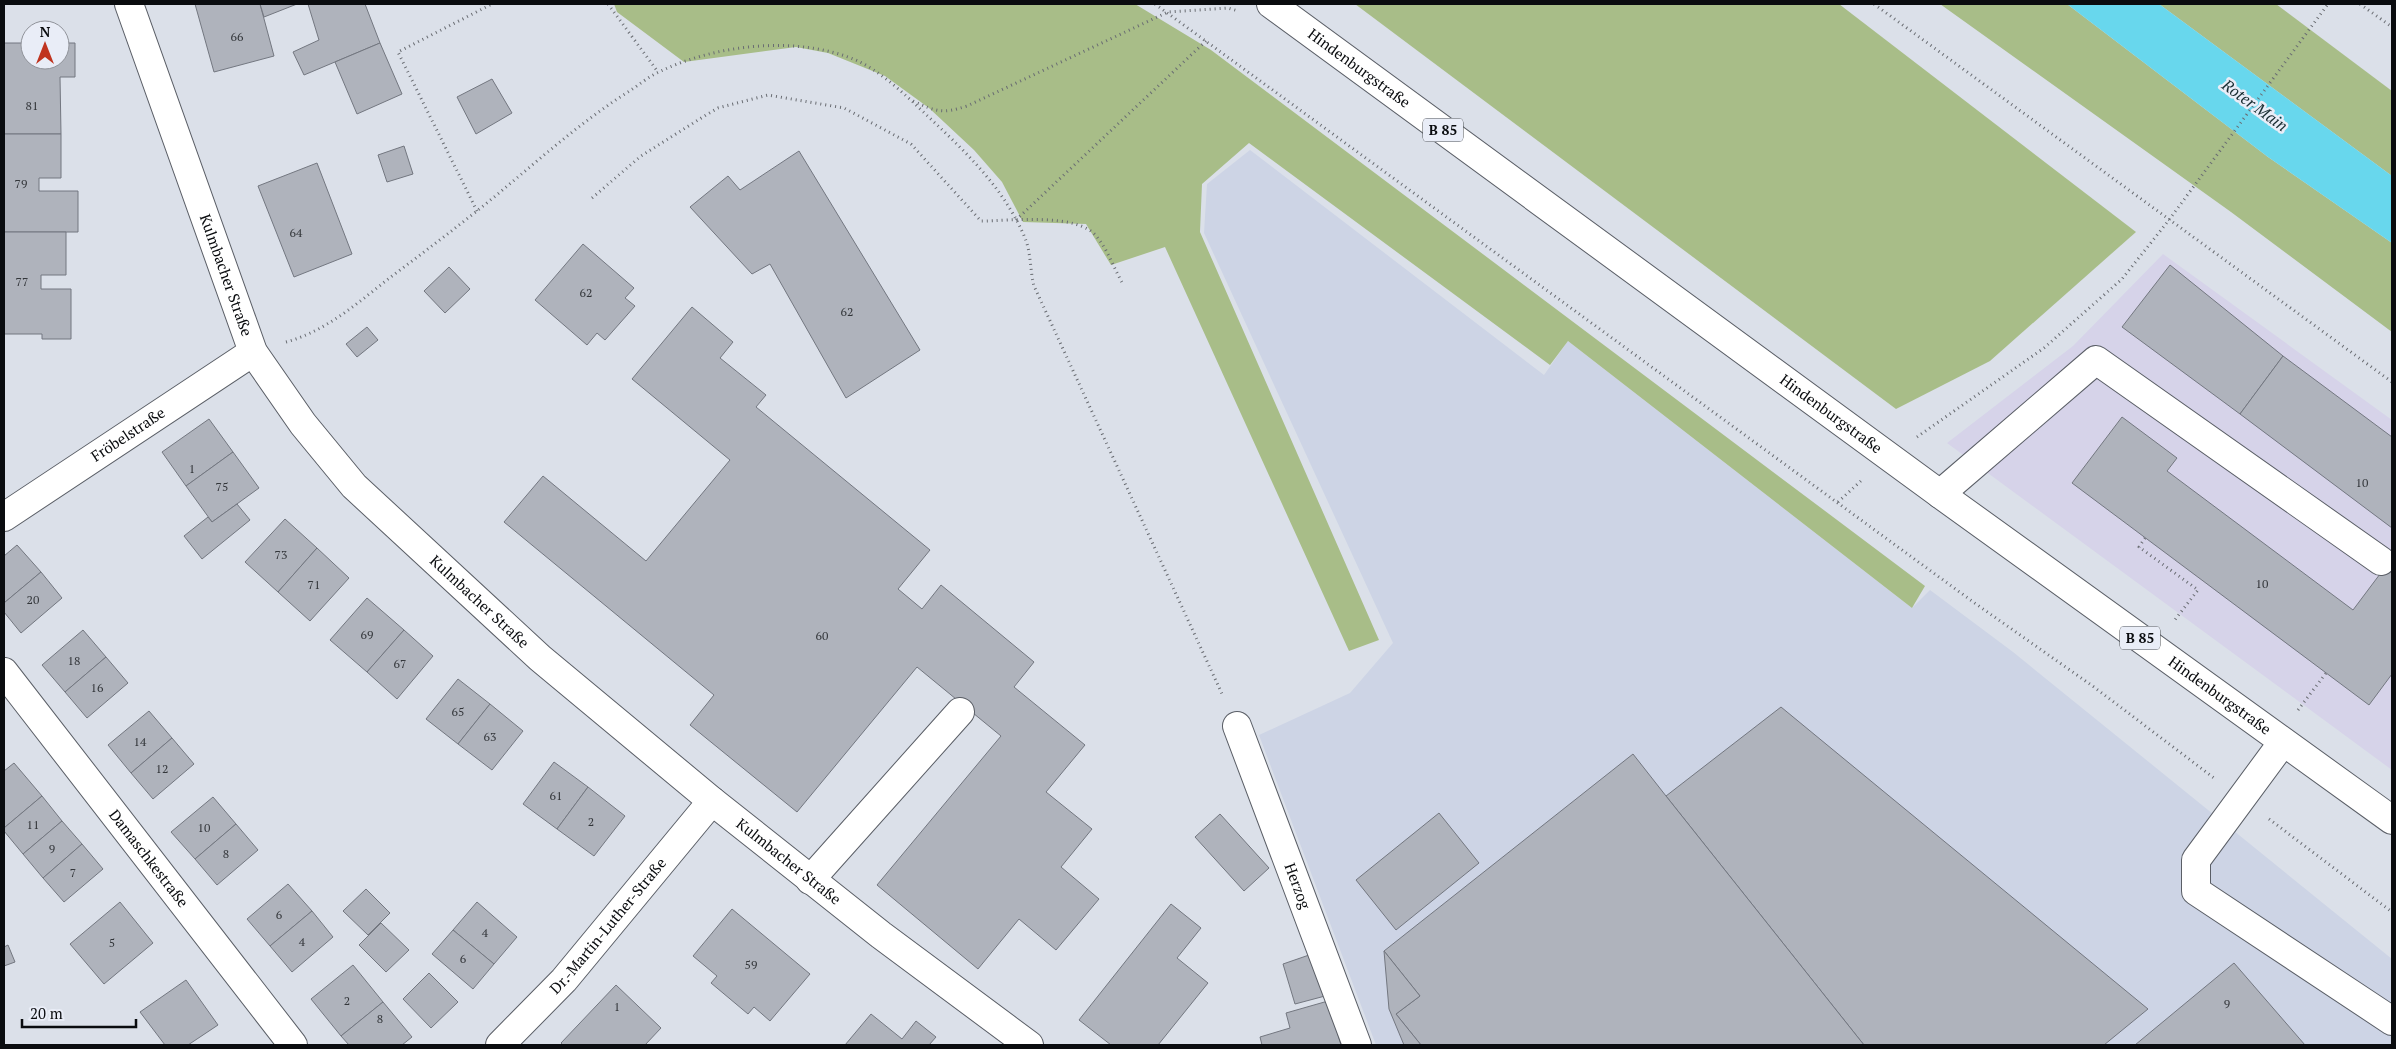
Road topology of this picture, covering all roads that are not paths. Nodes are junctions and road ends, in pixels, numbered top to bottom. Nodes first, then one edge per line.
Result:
1 (130, 4) edge
2 (1271, 4) edge
3 (253, 352) junction
4 (1940, 494) junction
5 (4, 517) edge
6 (2381, 561) dead end
7 (4, 672) edge
8 (960, 712) dead end
9 (1237, 726) road end
10 (2283, 742) junction
11 (712, 801) junction
12 (2392, 820) edge
13 (810, 880) junction
14 (2392, 1020) edge
15 (294, 1045) edge
16 (500, 1045) edge
17 (1029, 1045) edge
18 (1357, 1045) edge

1 - 3 street, Kulmbacher Straße
2 - 4 street, Hindenburgstraße / B 85
3 - 5 street, Fröbelstraße
3 - 11 street, Kulmbacher Straße
4 - 6 street
4 - 10 street, Hindenburgstraße / B 85
7 - 15 street, Damaschkestraße
8 - 13 street
9 - 18 street, Herzog
10 - 12 street, Hindenburgstraße / B 85
10 - 14 street
11 - 13 street, Kulmbacher Straße
11 - 16 street, Dr.-Martin-Luther-Straße
13 - 17 street, Kulmbacher Straße

